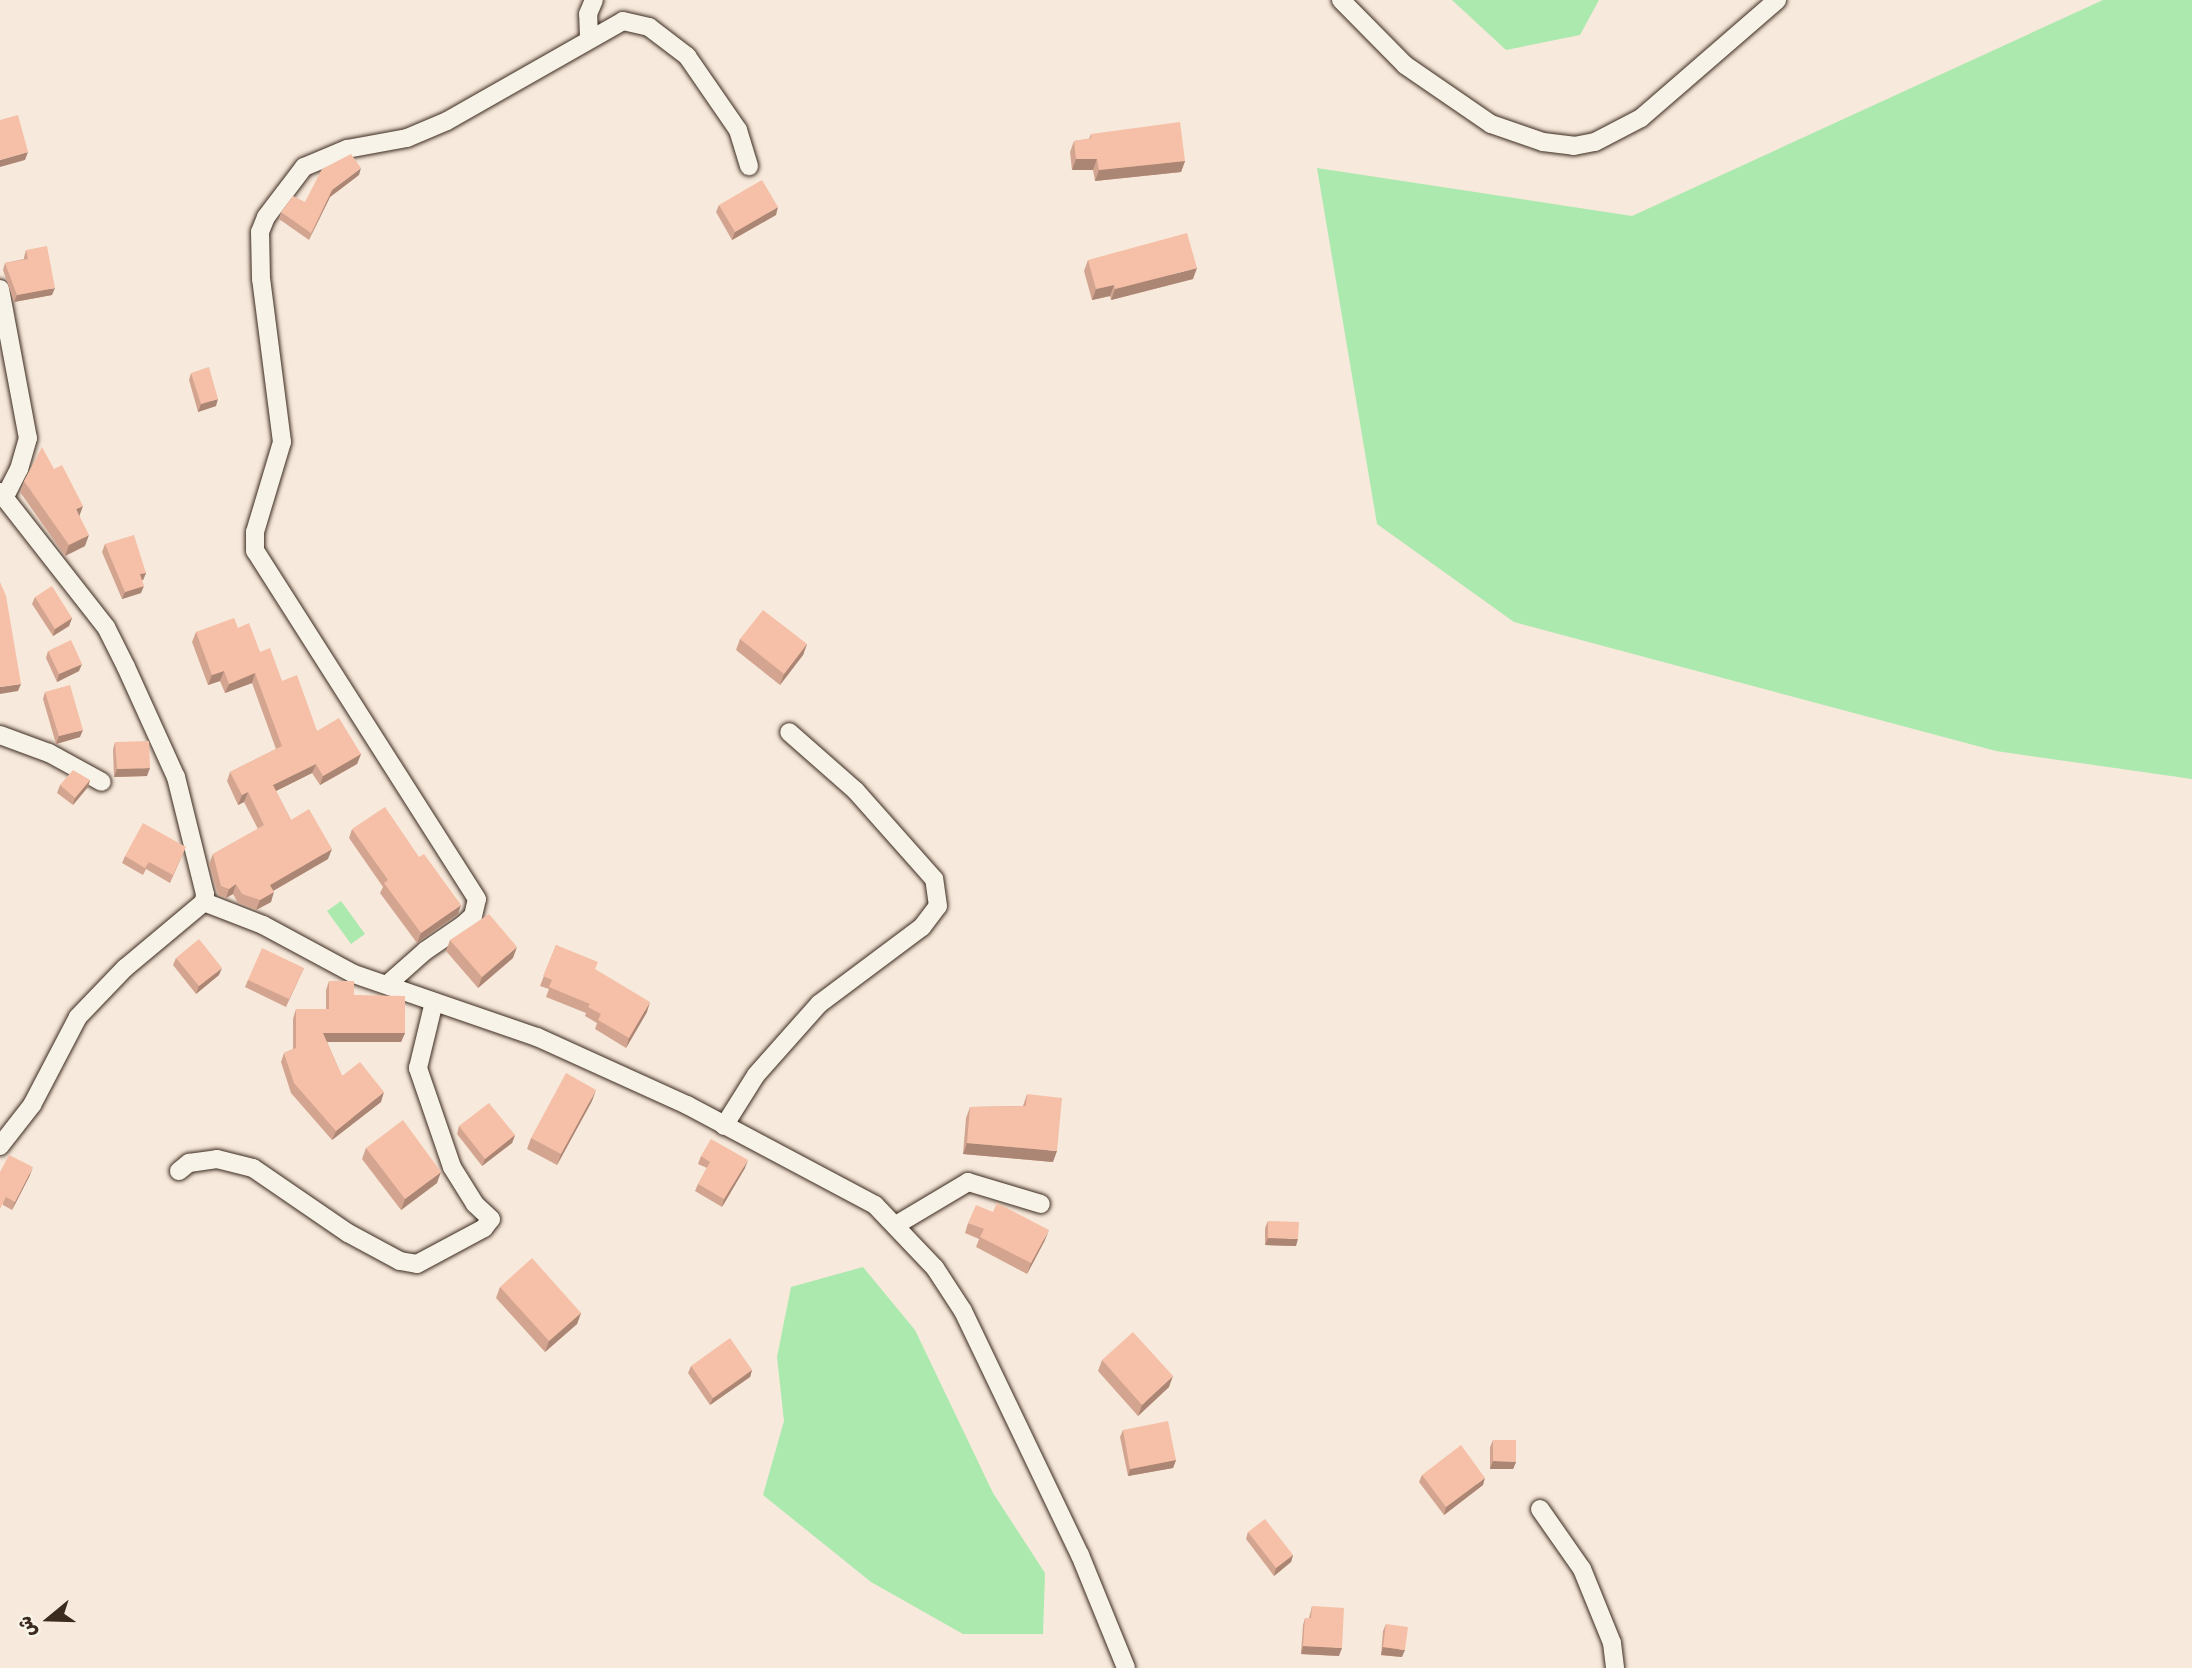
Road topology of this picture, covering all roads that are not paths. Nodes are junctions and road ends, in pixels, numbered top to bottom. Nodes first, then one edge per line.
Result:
1 (594, 0) edge
2 (1341, 0) edge
3 (1777, 0) edge
4 (589, 38) junction
5 (749, 166) dead end
6 (0, 289) edge
7 (2, 495) edge
8 (789, 732) dead end
9 (0, 736) edge
10 (102, 782) dead end
11 (204, 902) junction
12 (389, 984) junction
13 (434, 1002) junction
14 (724, 1126) junction
15 (1, 1143) edge
16 (179, 1171) dead end
17 (1041, 1204) dead end
18 (896, 1225) junction
19 (1540, 1509) dead end
20 (1126, 1668) edge
21 (1615, 1668) edge

1 - 4 street
2 - 3 street
4 - 5 street
4 - 12 street
6 - 7 street
7 - 11 street
8 - 14 street
9 - 10 street
11 - 12 street
11 - 15 street
12 - 13 street
13 - 14 street
13 - 16 street
14 - 18 street
17 - 18 street
18 - 20 street
19 - 21 street

